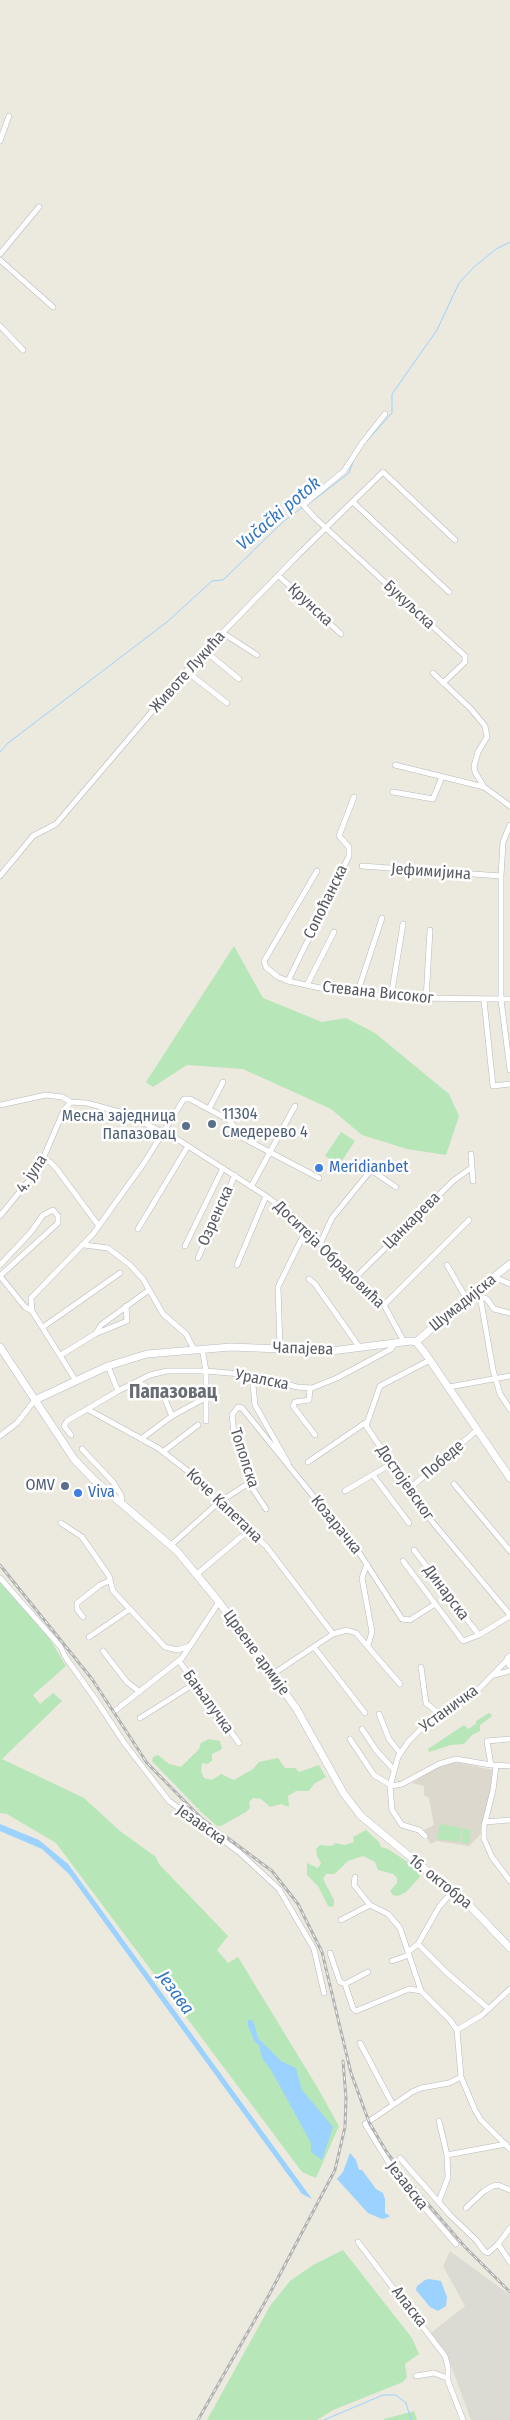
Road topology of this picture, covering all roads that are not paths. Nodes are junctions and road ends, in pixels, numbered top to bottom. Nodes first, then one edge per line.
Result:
1 (9, 116) dead end
2 (0, 141) edge
3 (39, 207) dead end
4 (0, 254) edge
5 (0, 260) edge
6 (53, 307) dead end
7 (0, 326) edge
8 (23, 350) dead end
9 (385, 414) dead end
10 (353, 502) junction
11 (326, 528) junction
12 (454, 540) dead end
13 (279, 576) junction
14 (449, 592) dead end
15 (223, 632) junction
16 (341, 634) dead end
17 (205, 651) junction
18 (257, 655) dead end
19 (186, 670) junction
20 (433, 672) dead end
21 (239, 679) dead end
22 (443, 682) junction
23 (227, 704) dead end
24 (395, 765) dead end
25 (442, 777) junction
26 (484, 787) junction
27 (393, 792) dead end
28 (354, 797) dead end
29 (510, 806) edge
30 (510, 825) edge
31 (362, 866) dead end
32 (317, 871) dead end
33 (0, 876) edge
34 (501, 876) junction
35 (382, 918) dead end
36 (403, 924) dead end
37 (430, 930) dead end
38 (334, 932) dead end
39 (288, 981) junction
40 (307, 985) junction
41 (357, 994) junction
42 (392, 997) junction
43 (510, 999) edge
44 (426, 1000) junction
45 (484, 1000) junction
46 (501, 1000) junction
47 (510, 1070) edge
48 (223, 1082) dead end
49 (510, 1084) edge
50 (71, 1102) junction
51 (0, 1105) edge
52 (295, 1106) dead end
53 (210, 1109) junction
54 (163, 1132) junction
55 (188, 1146) junction
56 (270, 1152) junction
57 (471, 1154) dead end
58 (43, 1160) junction
59 (223, 1168) junction
60 (471, 1168) junction
61 (235, 1175) junction
62 (319, 1178) dead end
63 (473, 1181) dead end
64 (252, 1187) junction
65 (396, 1187) dead end
66 (266, 1196) junction
67 (0, 1216) edge
68 (469, 1220) dead end
69 (99, 1226) junction
70 (138, 1229) dead end
71 (306, 1230) junction
72 (320, 1244) junction
73 (84, 1245) junction
74 (185, 1246) dead end
75 (198, 1258) dead end
76 (510, 1264) edge
77 (0, 1265) edge
78 (237, 1265) dead end
79 (447, 1265) dead end
80 (120, 1273) dead end
81 (0, 1276) edge
82 (356, 1277) junction
83 (494, 1277) junction
84 (309, 1279) dead end
85 (510, 1284) edge
86 (149, 1290) junction
87 (478, 1293) junction
88 (466, 1298) junction
89 (30, 1302) junction
90 (22, 1303) junction
91 (384, 1305) junction
92 (126, 1306) junction
93 (32, 1310) junction
94 (510, 1312) edge
95 (43, 1327) junction
96 (95, 1334) junction
97 (400, 1341) junction
98 (416, 1342) junction
99 (0, 1347) edge
100 (202, 1348) junction
101 (280, 1348) junction
102 (360, 1348) junction
103 (194, 1349) junction
104 (61, 1354) junction
105 (430, 1360) junction
106 (108, 1366) junction
107 (206, 1371) junction
108 (252, 1375) junction
109 (510, 1376) edge
110 (496, 1378) junction
111 (76, 1381) junction
112 (138, 1382) junction
113 (310, 1388) junction
114 (449, 1388) junction
115 (118, 1391) junction
116 (205, 1398) junction
117 (35, 1400) junction
118 (240, 1407) joint
119 (87, 1409) junction
120 (510, 1409) edge
121 (172, 1416) junction
122 (206, 1421) dead end
123 (198, 1424) dead end
124 (366, 1424) junction
125 (477, 1430) junction
126 (71, 1435) dead end
127 (314, 1435) dead end
128 (0, 1436) edge
129 (141, 1439) junction
130 (82, 1449) dead end
131 (164, 1452) junction
132 (308, 1462) dead end
133 (391, 1464) junction
134 (290, 1470) junction
135 (373, 1475) junction
136 (510, 1478) edge
137 (249, 1483) junction
138 (454, 1484) dead end
139 (345, 1490) dead end
140 (408, 1490) junction
141 (122, 1503) junction
142 (218, 1503) junction
143 (266, 1509) dead end
144 (61, 1523) dead end
145 (409, 1523) dead end
146 (248, 1531) junction
147 (171, 1545) junction
148 (414, 1550) dead end
149 (510, 1552) edge
150 (403, 1561) dead end
151 (367, 1564) junction
152 (197, 1574) junction
153 (0, 1578) edge
154 (109, 1581) junction
155 (219, 1602) junction
156 (435, 1604) junction
157 (130, 1608) junction
158 (510, 1616) edge
159 (83, 1617) dead end
160 (333, 1634) junction
161 (479, 1635) junction
162 (89, 1637) dead end
163 (368, 1645) junction
164 (190, 1646) junction
165 (314, 1647) junction
166 (103, 1651) dead end
167 (509, 1660) edge
168 (179, 1661) junction
169 (421, 1667) dead end
170 (510, 1671) edge
171 (272, 1674) junction
172 (494, 1674) junction
173 (194, 1684) junction
174 (400, 1684) dead end
175 (140, 1692) junction
176 (116, 1710) dead end
177 (365, 1713) dead end
178 (379, 1714) dead end
179 (442, 1716) junction
180 (140, 1718) dead end
181 (362, 1729) dead end
182 (510, 1739) edge
183 (350, 1740) dead end
184 (238, 1743) dead end
185 (400, 1753) junction
186 (493, 1766) junction
187 (510, 1766) edge
188 (394, 1770) junction
189 (390, 1786) junction
190 (510, 1820) edge
191 (366, 1821) joint
192 (485, 1822) junction
193 (425, 1836) dead end
194 (355, 1877) dead end
195 (510, 1881) edge
196 (453, 1891) junction
197 (370, 1905) junction
198 (341, 1920) dead end
199 (418, 1944) junction
200 (510, 1948) edge
201 (330, 1953) dead end
202 (409, 1954) junction
203 (392, 1961) dead end
204 (368, 1972) dead end
205 (344, 1984) junction
206 (510, 1989) edge
207 (421, 1991) junction
208 (324, 1993) dead end
209 (489, 2009) junction
210 (457, 2030) junction
211 (360, 2043) dead end
212 (461, 2076) junction
213 (393, 2105) junction
214 (439, 2121) dead end
215 (506, 2144) junction
216 (510, 2149) edge
217 (447, 2155) junction
218 (400, 2158) dead end
219 (510, 2190) edge
220 (439, 2201) junction
221 (466, 2208) dead end
222 (510, 2228) edge
223 (358, 2242) dead end
224 (456, 2244) dead end
225 (498, 2244) junction
226 (510, 2262) edge
227 (416, 2376) dead end
228 (448, 2378) junction
229 (463, 2420) edge

1 - 2 street
3 - 4 street
5 - 6 street
7 - 8 street
9 - 11 street, Букуљска
10 - 11 street, Животе Лукића
10 - 12 street, Животе Лукића
10 - 14 street
11 - 13 street, Животе Лукића
11 - 22 street, Букуљска
13 - 15 street, Животе Лукића
13 - 16 street, Крунска
15 - 17 street, Животе Лукића
15 - 18 street
17 - 19 street, Животе Лукића
17 - 21 street
19 - 23 street
19 - 33 street, Животе Лукића
20 - 22 street
22 - 26 street
24 - 25 street
25 - 26 street
25 - 27 street
26 - 29 street
28 - 39 street, Сопоћанска
30 - 34 street
31 - 34 street, Јефимијина
32 - 39 street, Стевана Високог
34 - 46 street
35 - 41 street
36 - 42 street
37 - 44 street
38 - 40 street
39 - 40 street, Стевана Високог
40 - 41 street, Стевана Високог
41 - 42 street, Стевана Високог
42 - 44 street, Стевана Високог
43 - 46 street, Стевана Високог
44 - 45 street, Стевана Високог
45 - 46 street, Стевана Високог
45 - 49 street
46 - 47 street
48 - 53 street
50 - 51 street, Доситеја Обрадовића
50 - 54 street, Доситеја Обрадовића
50 - 58 street, 4. јула
52 - 56 street
53 - 54 street
53 - 56 street
54 - 55 street, Доситеја Обрадовића
54 - 69 street
55 - 59 street, Доситеја Обрадовића
55 - 70 street
56 - 62 street
56 - 64 street
57 - 60 street
58 - 67 street, 4. јула
58 - 69 street
59 - 61 street, Доситеја Обрадовића
59 - 74 street
60 - 63 street
60 - 82 street, Цанкарева
61 - 64 street, Доситеја Обрадовића
61 - 75 street, Озренска
64 - 66 street, Доситеја Обрадовића
65 - 72 street
66 - 71 street, Доситеја Обрадовића
66 - 78 street
68 - 91 street
69 - 73 street
71 - 72 street, Доситеја Обрадовића
71 - 101 street
72 - 82 street, Доситеја Обрадовића
73 - 86 street
73 - 89 street
76 - 83 main road, Шумадијска
77 - 81 street
79 - 88 street
80 - 95 street
81 - 90 street
82 - 91 street, Доситеја Обрадовића
83 - 85 street
83 - 87 main road, Шумадијска
84 - 102 street
86 - 92 street
86 - 103 street
87 - 88 main road, Шумадијска
87 - 94 street
87 - 110 street
88 - 98 main road, Шумадијска
89 - 90 street
89 - 93 street
90 - 93 street
91 - 97 street, Доситеја Обрадовића
92 - 96 street
92 - 96 street
93 - 95 street
95 - 104 street
96 - 104 street
97 - 98 main road
97 - 102 main road, Чапајева
97 - 113 street, Уралска
98 - 105 main road
99 - 117 main road, Црвене армије
100 - 101 main road, Чапајева
100 - 103 main road, Чапајева
100 - 107 street
101 - 102 main road, Чапајева
103 - 106 main road, Чапајева
104 - 111 street
105 - 114 main road
105 - 124 street
106 - 111 main road, Чапајева
106 - 115 street
107 - 108 street, Уралска
107 - 112 street, Уралска
107 - 116 street
108 - 113 street, Уралска
108 - 134 street
109 - 110 street
110 - 114 street
110 - 120 street
111 - 117 main road, Чапајева
112 - 115 street, Уралска
112 - 121 street
113 - 127 street
114 - 125 main road
115 - 119 street, Уралска
116 - 121 street
116 - 122 street
117 - 128 street
117 - 141 main road, Црвене армије
118 - 134 street, Козарачка
118 - 137 street, Тополска
119 - 126 street, Уралска
119 - 129 street, Коче Капетана
121 - 129 street
123 - 131 street
124 - 132 street
124 - 133 street, Достојевског
125 - 136 main road
125 - 140 street, Победе
129 - 131 street, Коче Капетана
130 - 141 street, Црвене армије
131 - 142 street, Коче Капетана
133 - 135 street
133 - 140 street, Достојевског
134 - 151 street, Козарачка
135 - 139 street
135 - 145 street
137 - 142 street
137 - 143 street, Тополска
138 - 149 street
140 - 158 street, Достојевског
141 - 147 main road, Црвене армије
142 - 146 street, Коче Капетана
142 - 147 street
144 - 154 street
146 - 152 street
146 - 160 street, Коче Капетана
147 - 152 main road, Црвене армије
148 - 161 street, Динарска
150 - 156 street
151 - 156 street, Козарачка
151 - 163 street
152 - 155 main road, Црвене армије
153 - 208 street, Језавска
154 - 157 street
154 - 159 street
155 - 164 street
155 - 171 main road, Црвене армије
156 - 161 street
157 - 162 street
157 - 164 street
158 - 161 street
160 - 163 street
160 - 165 street
163 - 174 street
164 - 168 street
165 - 171 street
165 - 177 street
166 - 175 street
167 - 172 street, Устаничка
168 - 173 street, Бањалучка
168 - 175 street
169 - 179 street
170 - 172 street
171 - 191 main road, Црвене армије
172 - 179 street, Устаничка
173 - 180 street
173 - 184 street, Бањалучка
175 - 176 street
178 - 185 street
179 - 185 street, Устаничка
181 - 188 street
182 - 186 street
183 - 189 street
185 - 188 street, Устаничка
186 - 187 street
186 - 189 street
186 - 192 street
188 - 189 street, Устаничка
189 - 193 street, Устаничка
190 - 192 street
191 - 196 main road, 16. октобра
192 - 195 street
194 - 197 street
196 - 199 street
196 - 200 main road, 16. октобра
197 - 198 street
197 - 202 street
199 - 202 street
199 - 209 street
201 - 205 street
202 - 203 street
202 - 207 street
204 - 205 street
205 - 207 street
206 - 209 street
207 - 210 street
209 - 210 street
210 - 212 street
211 - 213 street
212 - 213 street
212 - 215 street
213 - 224 street, Језавска
214 - 217 street
215 - 216 street
215 - 217 street
217 - 220 street
218 - 220 street, Језавска
219 - 221 street
220 - 225 street, Језавска
222 - 225 street
223 - 228 street, Аласка
225 - 226 street
227 - 228 street
228 - 229 street, Аласка

